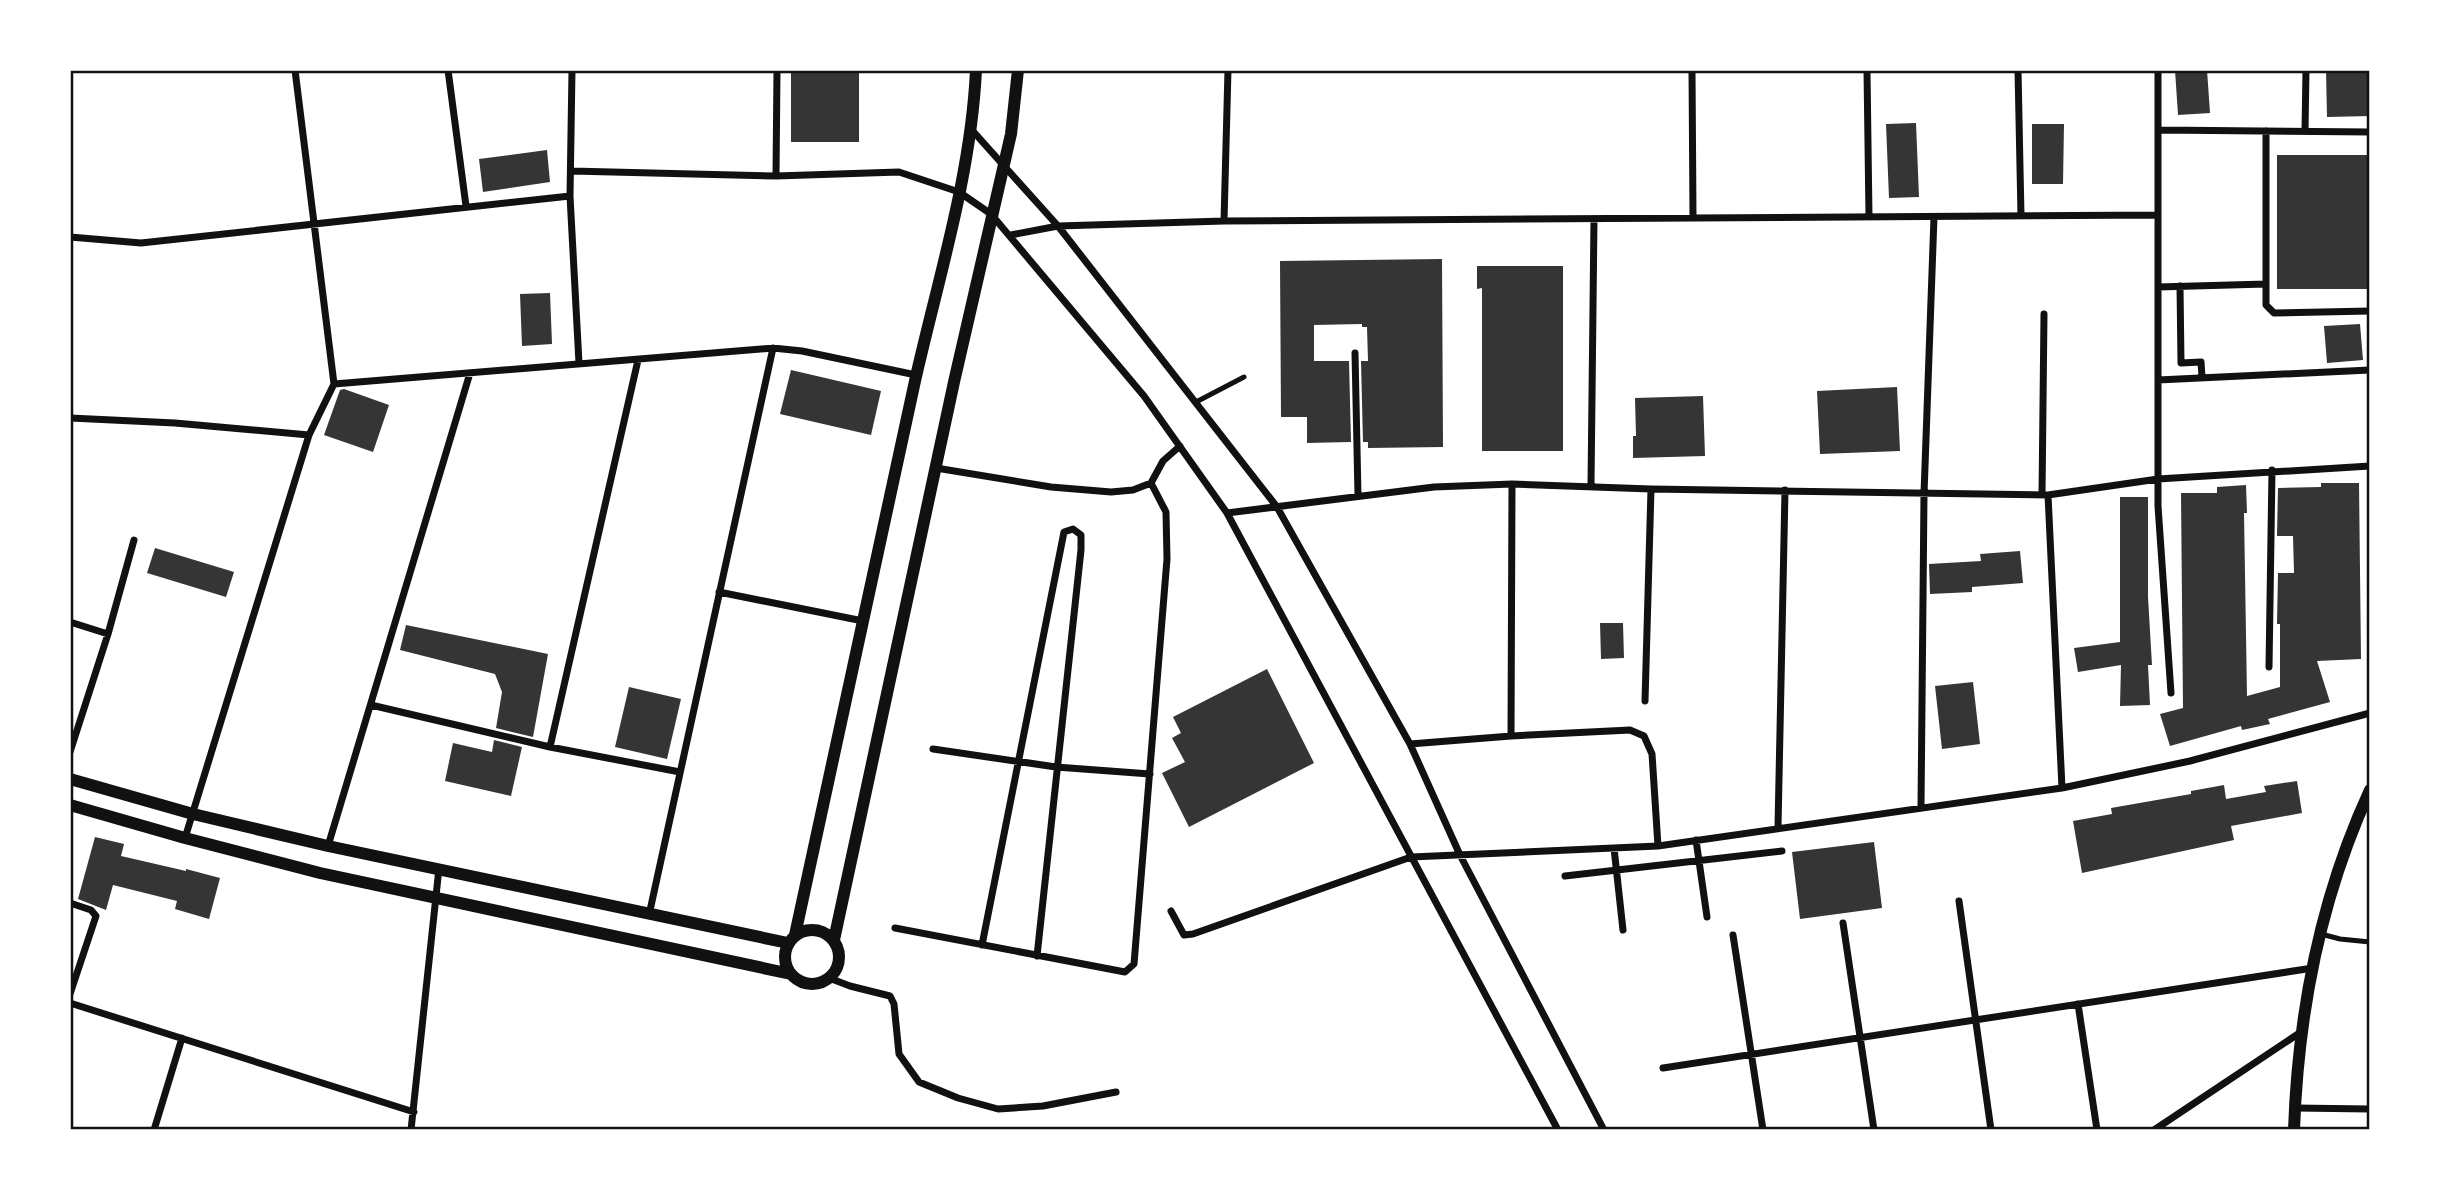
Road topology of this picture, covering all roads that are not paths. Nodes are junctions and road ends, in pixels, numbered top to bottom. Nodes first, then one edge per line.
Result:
1 (295, 70) edge
2 (448, 70) edge
3 (572, 70) edge
4 (777, 70) edge
5 (976, 70) edge
6 (1018, 70) edge
7 (1228, 70) edge
8 (1692, 70) edge
9 (1867, 70) edge
10 (2018, 70) edge
11 (2158, 70) edge
12 (2306, 70) edge
13 (971, 129) junction
14 (2159, 130) junction
15 (2266, 131) junction
16 (2305, 131) junction
17 (2370, 132) edge
18 (1004, 165) junction
19 (571, 171) junction
20 (776, 176) junction
21 (959, 192) junction
22 (570, 196) junction
23 (466, 206) junction
24 (991, 214) junction
25 (2158, 215) junction
26 (2021, 216) junction
27 (1693, 217) junction
28 (1869, 217) junction
29 (1934, 217) junction
30 (1594, 219) junction
31 (1224, 222) junction
32 (314, 223) junction
33 (1058, 226) junction
34 (1011, 235) junction
35 (70, 237) edge
36 (2266, 284) junction
37 (2180, 286) junction
38 (2158, 287) junction
39 (2370, 311) edge
40 (2044, 314) dead end
41 (773, 348) junction
42 (1355, 353) dead end
43 (638, 359) junction
44 (579, 363) junction
45 (2370, 370) edge
46 (470, 373) junction
47 (916, 375) junction
48 (1244, 377) dead end
49 (2202, 377) junction
50 (2158, 380) junction
51 (334, 384) junction
52 (1196, 402) junction
53 (70, 418) edge
54 (309, 435) junction
55 (1180, 446) junction
56 (2370, 466) edge
57 (936, 468) junction
58 (2272, 470) junction
59 (2158, 479) junction
60 (1151, 482) junction
61 (1512, 484) junction
62 (1591, 485) junction
63 (1651, 489) junction
64 (1785, 490) junction
65 (1924, 494) junction
66 (2045, 495) junction
67 (1358, 496) junction
68 (1277, 507) junction
69 (1227, 513) junction
70 (134, 540) dead end
71 (719, 592) junction
72 (863, 621) junction
73 (70, 622) edge
74 (108, 634) junction
75 (2269, 667) dead end
76 (2171, 693) dead end
77 (1645, 701) dead end
78 (371, 705) junction
79 (2370, 713) edge
80 (1511, 736) junction
81 (1409, 744) junction
82 (550, 747) junction
83 (933, 749) dead end
84 (70, 752) edge
85 (1018, 762) junction
86 (1056, 767) junction
87 (680, 772) junction
88 (1150, 774) junction
89 (70, 779) edge
90 (2062, 788) junction
91 (2370, 790) edge
92 (70, 806) edge
93 (1921, 807) junction
94 (193, 814) junction
95 (1778, 827) junction
96 (185, 838) junction
97 (1696, 840) junction
98 (328, 846) junction
99 (1658, 846) junction
100 (1614, 848) junction
101 (1782, 851) dead end
102 (1460, 855) junction
103 (1411, 857) junction
104 (1699, 861) junction
105 (439, 868) junction
106 (1617, 870) junction
107 (1565, 876) dead end
108 (436, 898) junction
109 (1959, 901) dead end
110 (70, 903) edge
111 (1171, 911) dead end
112 (649, 915) junction
113 (1707, 917) dead end
114 (1843, 923) dead end
115 (895, 928) dead end
116 (1623, 930) dead end
117 (1733, 934) dead end
118 (2321, 934) junction
119 (792, 939) junction
120 (834, 940) junction
121 (2370, 942) edge
122 (982, 945) junction
123 (1037, 956) junction
124 (2313, 968) junction
125 (791, 974) junction
126 (829, 978) junction
127 (72, 979) edge
128 (70, 994) edge
129 (70, 1003) edge
130 (2078, 1004) junction
131 (1975, 1020) junction
132 (2301, 1032) junction
133 (182, 1038) junction
134 (1860, 1038) junction
135 (1752, 1055) junction
136 (1663, 1068) dead end
137 (1116, 1092) dead end
138 (2295, 1108) junction
139 (2370, 1109) edge
140 (414, 1112) junction
141 (154, 1130) edge
142 (411, 1130) edge
143 (1558, 1130) edge
144 (1604, 1130) edge
145 (1763, 1130) edge
146 (1874, 1130) edge
147 (1991, 1130) edge
148 (2098, 1130) edge
149 (2154, 1130) edge
150 (2294, 1130) edge

1 - 32 street
2 - 23 street
3 - 19 street
4 - 20 street
5 - 13 street
6 - 18 street
7 - 31 street
8 - 27 street
9 - 28 street
10 - 26 street
11 - 14 street
12 - 16 street
13 - 18 street
13 - 21 street
14 - 15 street
14 - 25 street
15 - 16 street
15 - 36 street
16 - 17 street
18 - 24 street
18 - 33 street
19 - 20 street
19 - 22 street
20 - 21 street
21 - 24 street
21 - 47 street
22 - 23 street
22 - 44 street
23 - 32 street
24 - 34 street
24 - 57 street
25 - 26 street
25 - 38 street
26 - 29 street
27 - 28 street
27 - 30 street
28 - 29 street
29 - 65 street
30 - 31 street
30 - 62 street
31 - 33 street
32 - 35 street
32 - 51 street
33 - 34 street
33 - 52 street
34 - 55 street
36 - 37 street
36 - 39 street
37 - 38 street
37 - 49 street
38 - 50 street
40 - 66 street
41 - 43 street
41 - 47 street
41 - 71 street
42 - 67 street
43 - 44 street
43 - 82 street
44 - 46 street
45 - 49 street
46 - 51 street
46 - 78 street
47 - 72 street
48 - 52 lane
49 - 50 street
50 - 59 street
51 - 54 street
52 - 68 street
53 - 54 street
54 - 94 street
55 - 60 street
55 - 69 street
56 - 58 street
57 - 60 street
57 - 120 street
58 - 59 street
58 - 75 street
59 - 66 street
59 - 76 street
60 - 88 street
61 - 62 street
61 - 67 street
61 - 80 street
62 - 63 street
63 - 64 street
63 - 77 street
64 - 65 street
64 - 95 street
65 - 66 street
65 - 93 street
66 - 90 street
67 - 68 street
68 - 69 street
68 - 81 street
69 - 103 street
70 - 74 street
71 - 72 street
71 - 87 street
72 - 119 street
73 - 74 street
74 - 84 street
78 - 82 street
78 - 98 street
79 - 90 street
80 - 81 street
80 - 99 street
81 - 102 street
82 - 87 street
83 - 85 street
85 - 86 street
85 - 86 street
85 - 122 street
86 - 88 street
86 - 123 street
87 - 112 street
88 - 123 street
89 - 94 street
90 - 93 street
91 - 118 street
92 - 96 street
93 - 95 street
94 - 96 street
94 - 98 street
95 - 97 street
96 - 108 street
97 - 99 street
97 - 104 street
98 - 105 street
99 - 100 street
100 - 102 street
100 - 106 street
101 - 104 street
102 - 103 street
102 - 144 street
103 - 111 street
103 - 143 street
104 - 106 street
104 - 113 street
105 - 108 street
105 - 112 street
106 - 107 street
106 - 116 street
108 - 125 street
108 - 140 street
109 - 131 street
110 - 127 street
112 - 119 street
114 - 134 street
115 - 122 street
117 - 135 street
118 - 121 lane
118 - 124 street
119 - 120 street
119 - 125 street
120 - 126 street
122 - 123 street
124 - 130 street
124 - 132 street
125 - 126 street
126 - 137 street
127 - 128 street
129 - 133 street
130 - 131 street
130 - 148 street
131 - 134 street
131 - 147 street
132 - 138 street
132 - 149 street
133 - 140 street
133 - 141 street
134 - 135 street
134 - 146 street
135 - 136 street
135 - 145 street
138 - 139 street
138 - 150 street
140 - 142 street

